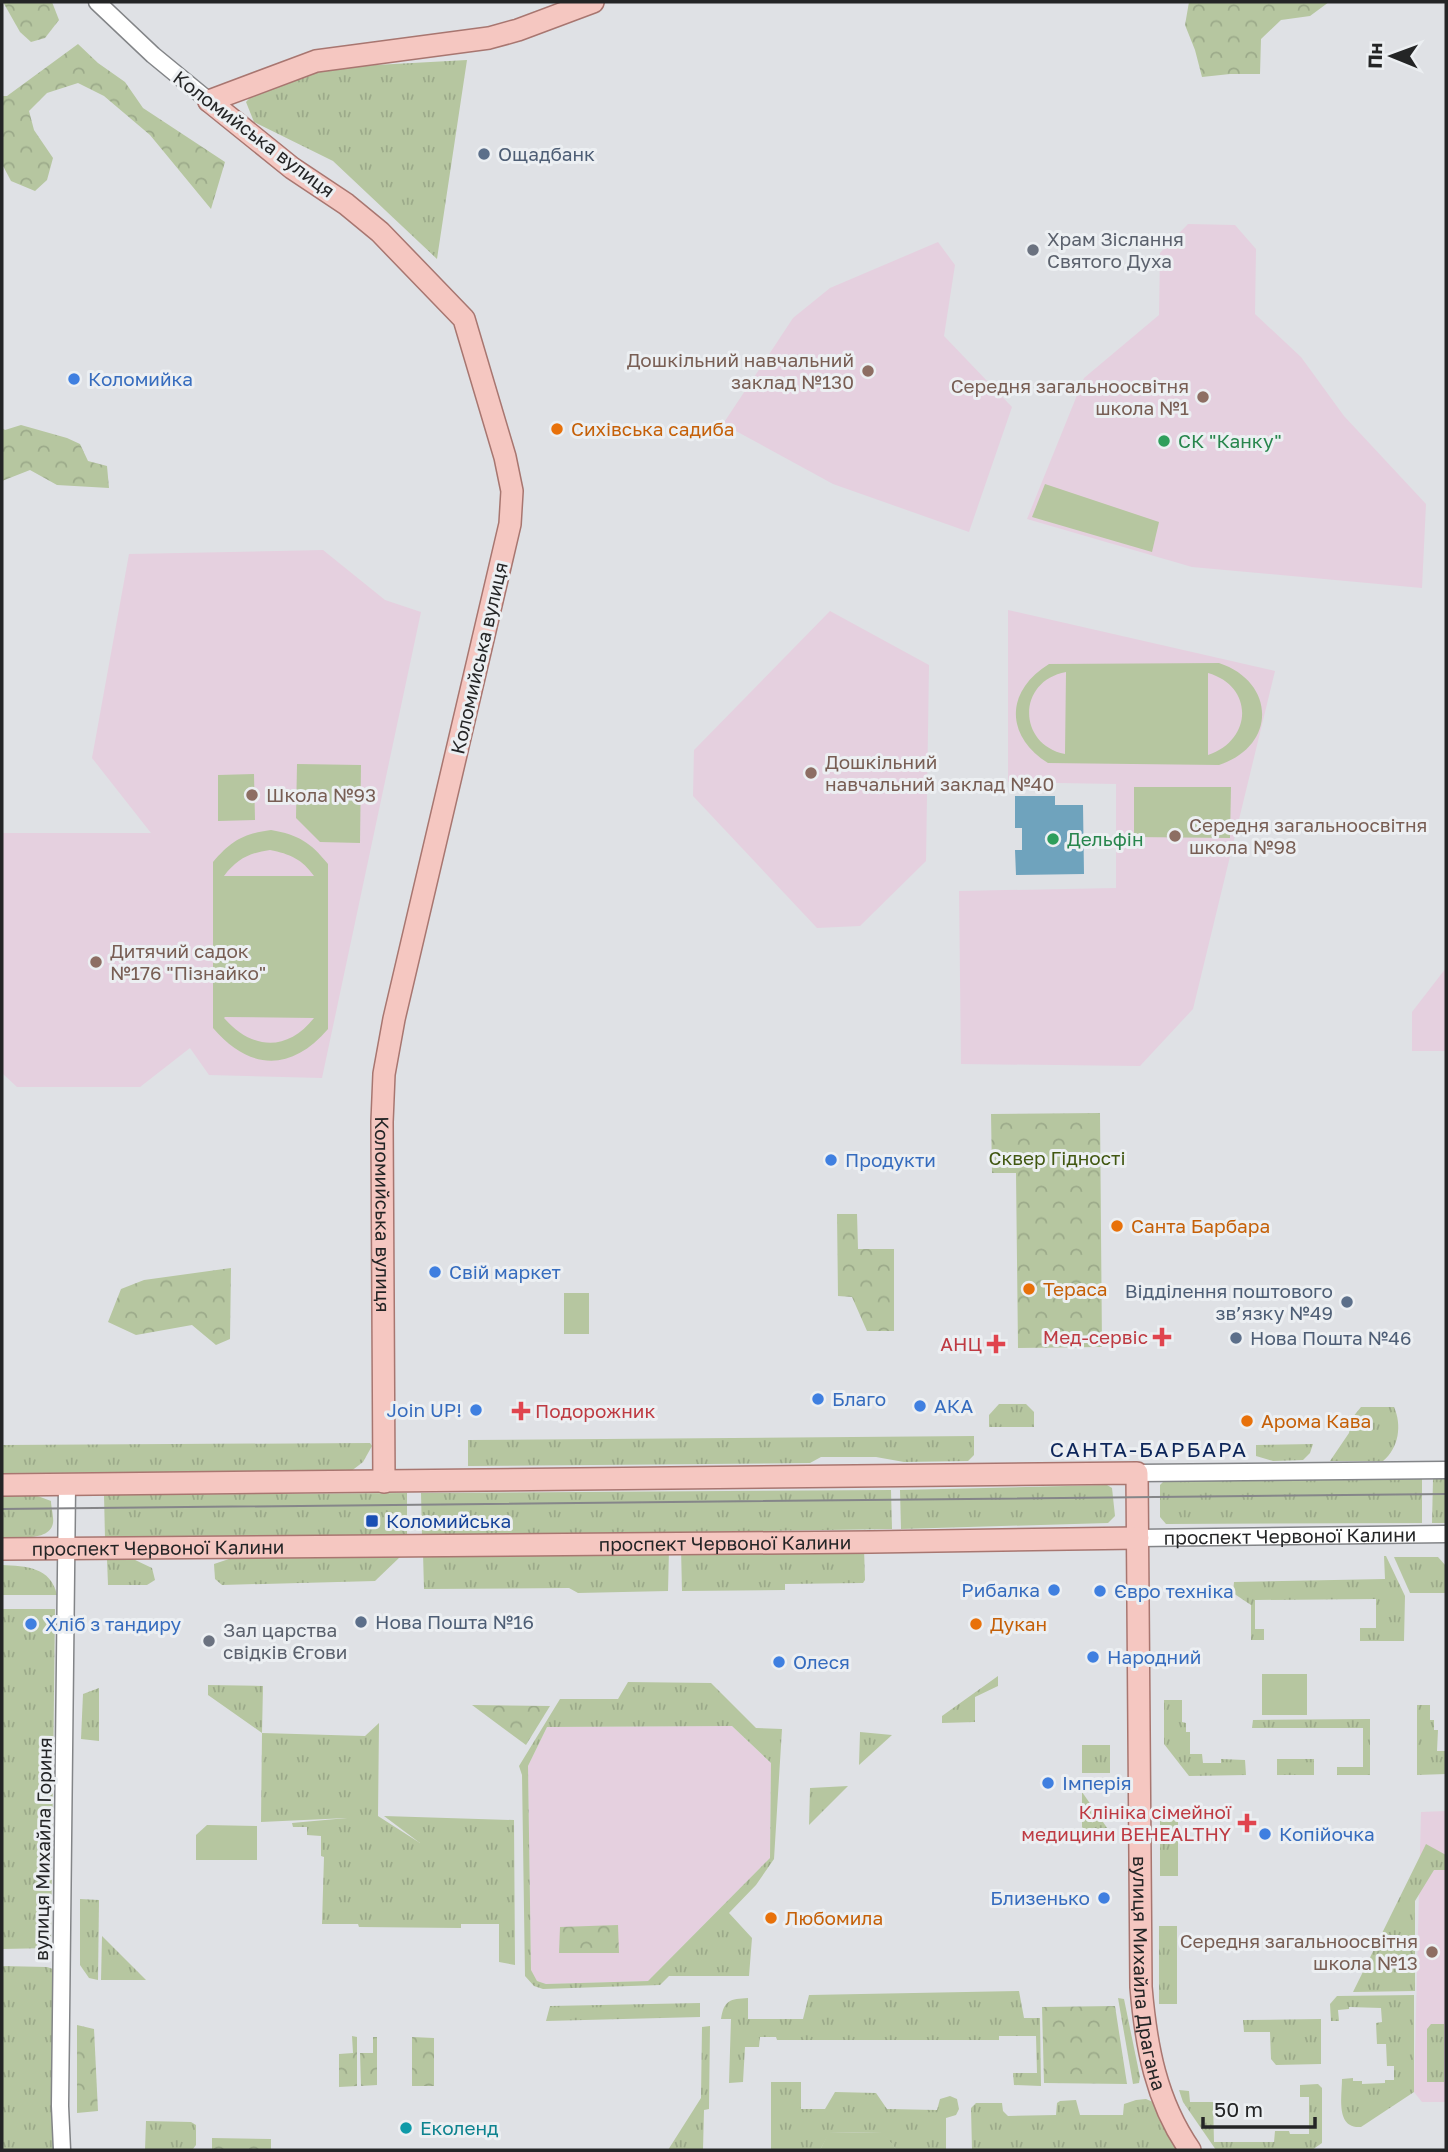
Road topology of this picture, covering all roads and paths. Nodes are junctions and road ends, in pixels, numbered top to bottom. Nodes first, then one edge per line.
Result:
1 (97, 2) edge
2 (593, 2) edge
3 (209, 101) junction
4 (1446, 1470) edge
5 (1137, 1473) junction
6 (384, 1482) junction
7 (2, 1485) edge
8 (67, 1485) junction
9 (1446, 1534) edge
10 (1138, 1538) junction
11 (67, 1548) junction
12 (2, 1549) edge
13 (62, 2150) edge
14 (1190, 2150) edge

1 - 3 street, Коломийська вулиця
2 - 3 main road
3 - 6 main road, Коломийська вулиця
4 - 5 street
5 - 6 main road
5 - 10 main road, вулиця Михайла Драгана
6 - 8 main road
7 - 8 main road
8 - 11 street, вулиця Михайла Гориня
9 - 10 street, проспект Червоної Калини
10 - 11 main road, проспект Червоної Калини
10 - 14 main road, вулиця Михайла Драгана
11 - 12 main road, проспект Червоної Калини
11 - 13 street, вулиця Михайла Гориня

